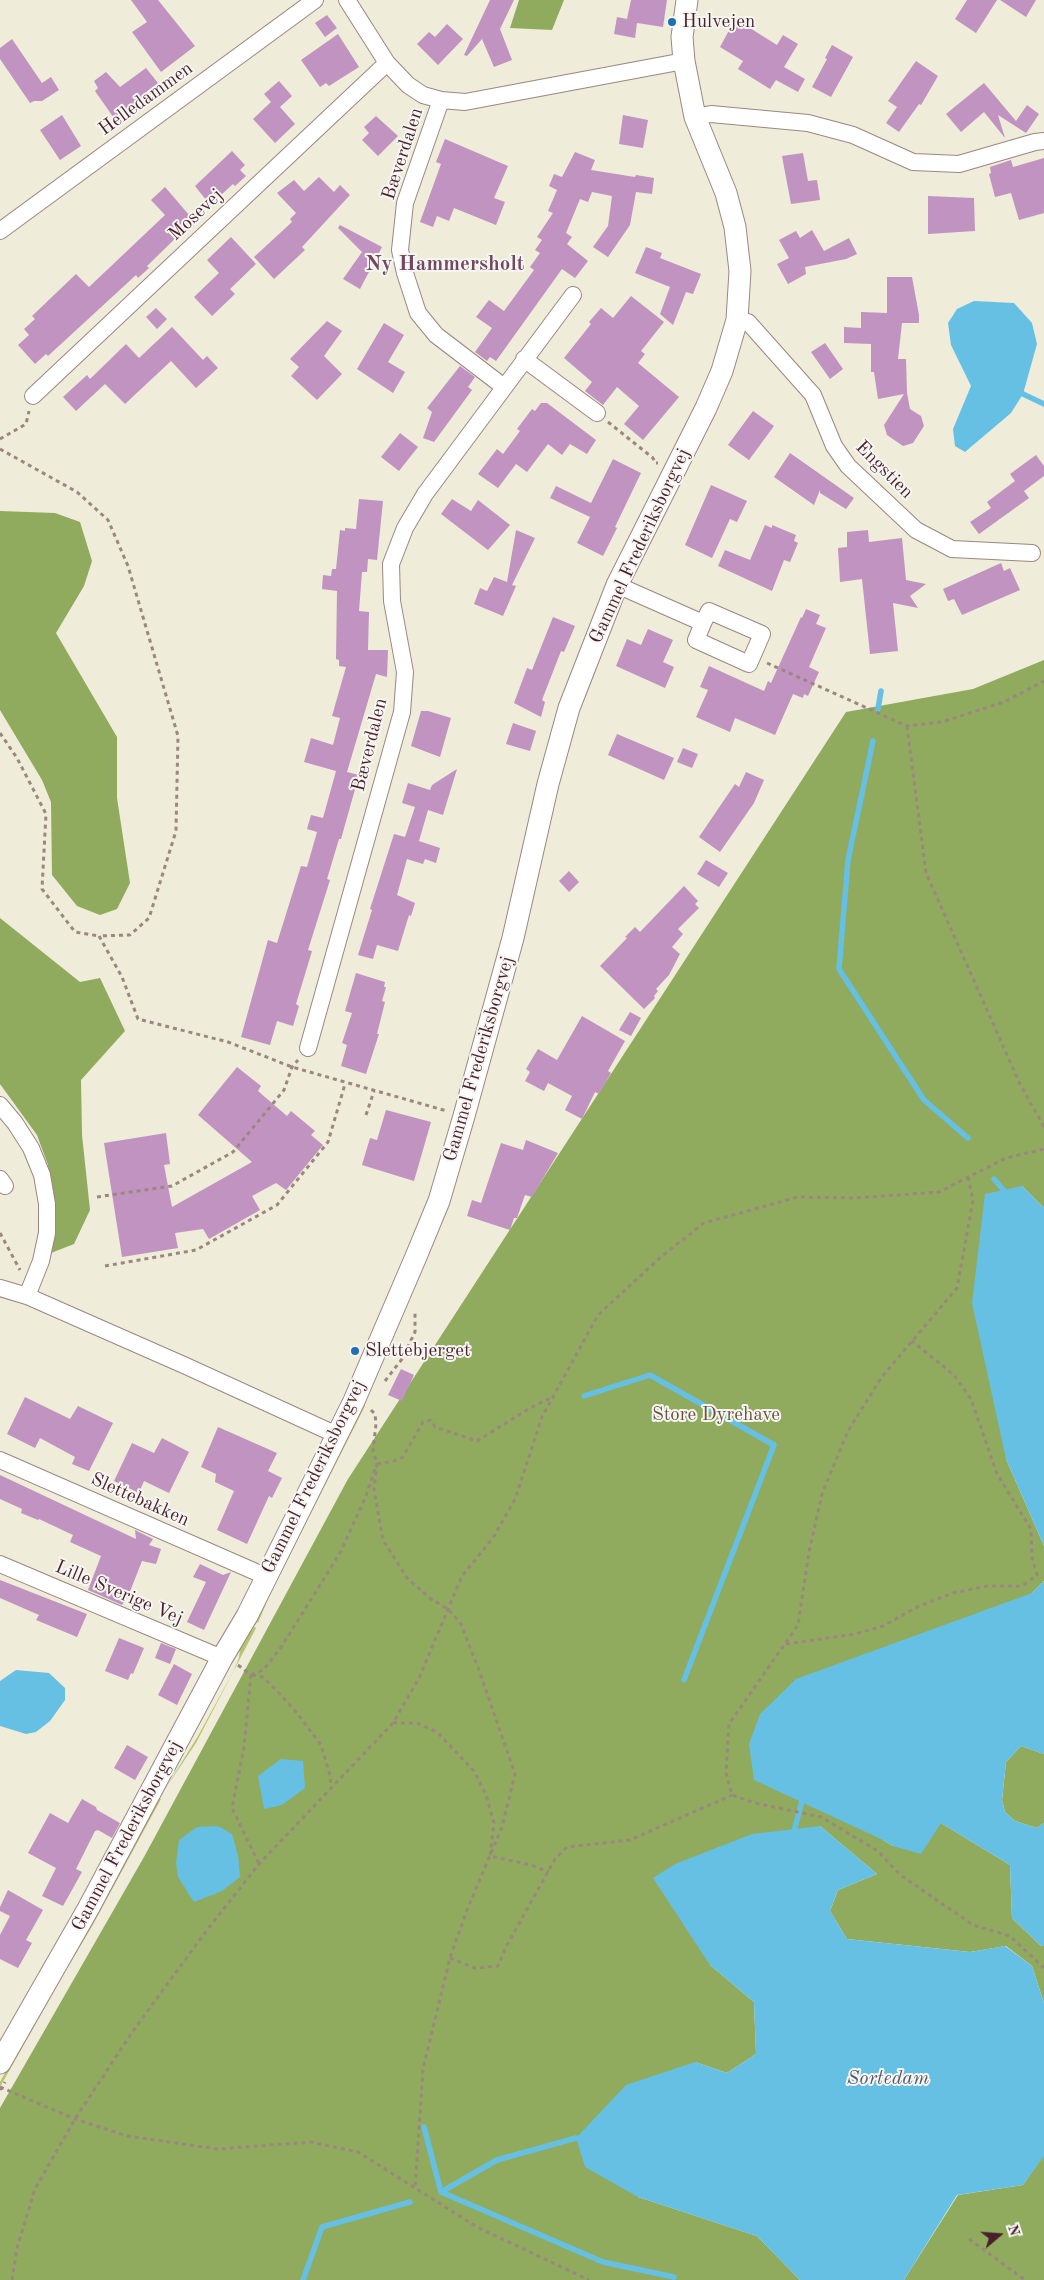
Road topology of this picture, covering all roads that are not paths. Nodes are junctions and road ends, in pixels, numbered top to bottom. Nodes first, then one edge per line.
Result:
1 (315, 0) edge
2 (347, 0) edge
3 (687, 0) edge
4 (684, 61) junction
5 (387, 63) junction
6 (442, 100) junction
7 (695, 118) junction
8 (1044, 141) edge
9 (0, 231) edge
10 (574, 295) dead end
11 (737, 320) junction
12 (524, 359) junction
13 (504, 387) junction
14 (33, 396) road end
15 (597, 413) road end
16 (1032, 553) dead end
17 (617, 585) junction
18 (703, 623) junction
19 (308, 1048) road end
20 (0, 1105) edge
21 (0, 1288) edge
22 (30, 1289) junction
23 (337, 1435) junction
24 (0, 1460) edge
25 (0, 1564) edge
26 (265, 1576) junction
27 (222, 1658) junction
28 (3, 2071) edge

1 - 9 street, Helledammen
2 - 5 street
3 - 4 street, Gammel Frederiksborgvej
4 - 6 street
4 - 7 street, Gammel Frederiksborgvej
5 - 6 street
5 - 14 street, Mosevej
6 - 13 street, Bæverdalen
7 - 8 street
7 - 11 street, Gammel Frederiksborgvej
10 - 12 street, Bæverdalen
11 - 16 street, Engstien
11 - 17 street, Gammel Frederiksborgvej
12 - 13 street, Bæverdalen
12 - 15 street
13 - 19 street, Bæverdalen
17 - 18 street
17 - 23 street, Gammel Frederiksborgvej
18 - 18 street
20 - 22 street
21 - 22 street
22 - 23 street
23 - 26 street, Gammel Frederiksborgvej
24 - 26 street, Slettebakken
25 - 27 street, Lille Sverige Vej
26 - 27 street, Gammel Frederiksborgvej
27 - 28 street, Gammel Frederiksborgvej

